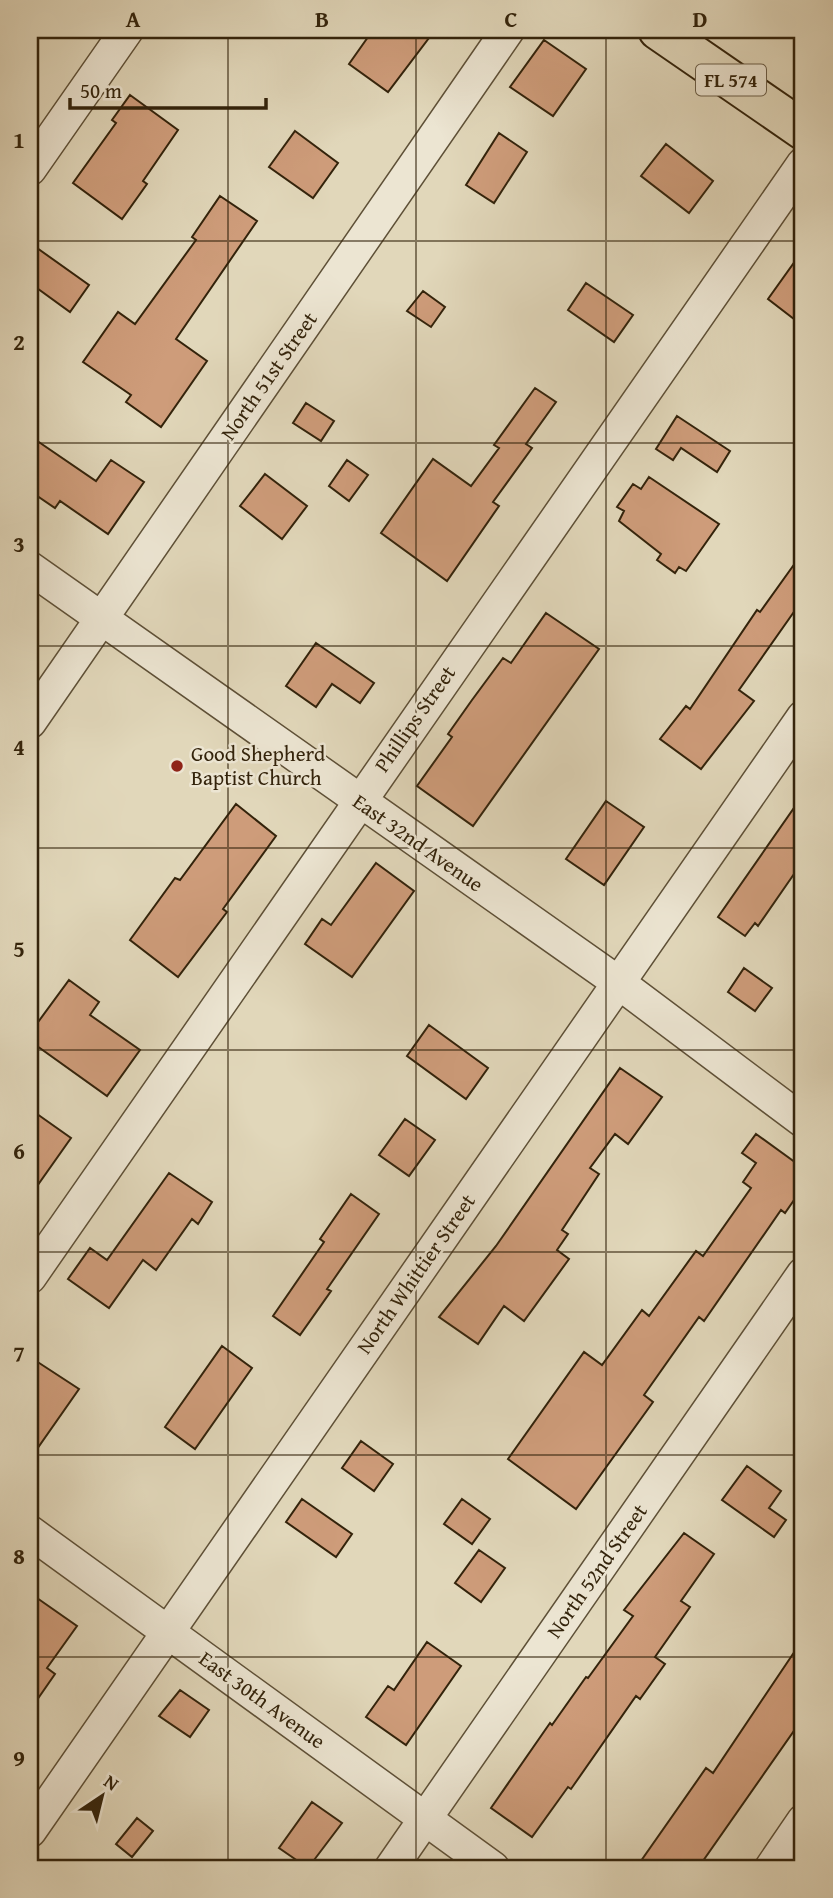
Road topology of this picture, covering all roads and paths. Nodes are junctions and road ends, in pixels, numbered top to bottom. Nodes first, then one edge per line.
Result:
1 (127, 30) edge
2 (508, 30) edge
3 (658, 30) edge
4 (803, 130) edge
5 (803, 164) edge
6 (30, 169) edge
7 (30, 568) edge
8 (101, 619) junction
9 (803, 718) edge
10 (30, 722) edge
11 (357, 802) junction
12 (619, 983) junction
13 (803, 1121) edge
14 (803, 1274) edge
15 (30, 1277) edge
16 (30, 1532) edge
17 (168, 1631) junction
18 (426, 1819) junction
19 (803, 1821) edge
20 (30, 1831) edge
21 (391, 1868) edge
22 (493, 1868) edge
23 (771, 1868) edge

1 - 6 street
2 - 8 street, North 51st Street
3 - 4 main road, FL 574
5 - 11 street, Phillips Street
7 - 8 street, East 32nd Avenue
8 - 10 street, North 51st Street
8 - 11 street, East 32nd Avenue
9 - 12 street, North Whittier Street
11 - 12 street, East 32nd Avenue
11 - 15 street, Phillips Street
12 - 13 street, East 32nd Avenue
12 - 17 street, North Whittier Street
14 - 18 street, North 52nd Street
16 - 17 street, East 30th Avenue
17 - 18 street, East 30th Avenue
17 - 20 street, North Whittier Street
18 - 21 street, North 52nd Street
18 - 22 street, East 30th Avenue
19 - 23 street

